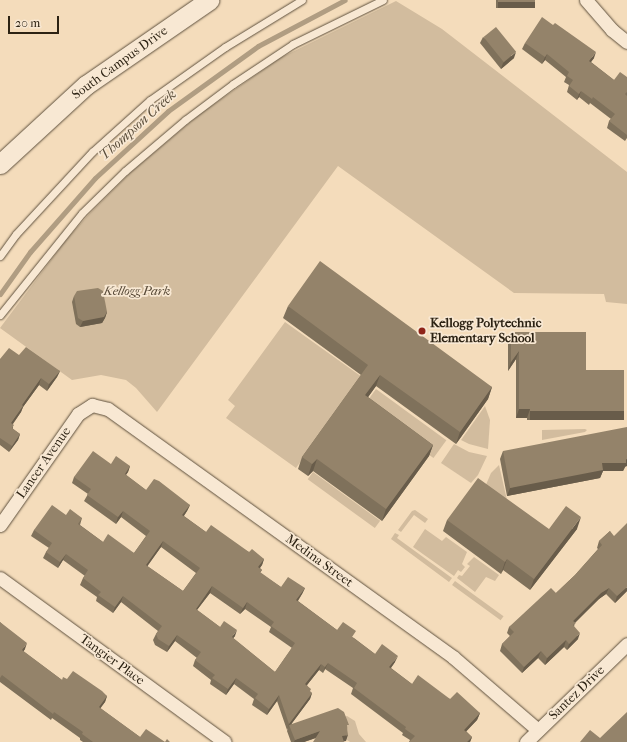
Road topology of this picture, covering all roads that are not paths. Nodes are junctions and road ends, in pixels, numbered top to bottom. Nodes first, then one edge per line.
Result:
1 (209, 0) edge
2 (302, 0) edge
3 (384, 0) edge
4 (586, 0) edge
5 (627, 42) edge
6 (0, 164) edge
7 (0, 256) edge
8 (0, 315) edge
9 (92, 405) joint
10 (0, 525) edge
11 (0, 578) edge
12 (627, 644) edge
13 (538, 730) junction
14 (225, 742) edge
15 (526, 742) edge

1 - 6 street, South Campus Drive
2 - 7 lane
3 - 8 lane
4 - 5 street
9 - 10 street, Lancer Avenue
9 - 13 street, Medina Street
11 - 14 street, Tangier Place
12 - 13 street, Santez Drive
13 - 15 street, Santez Drive

